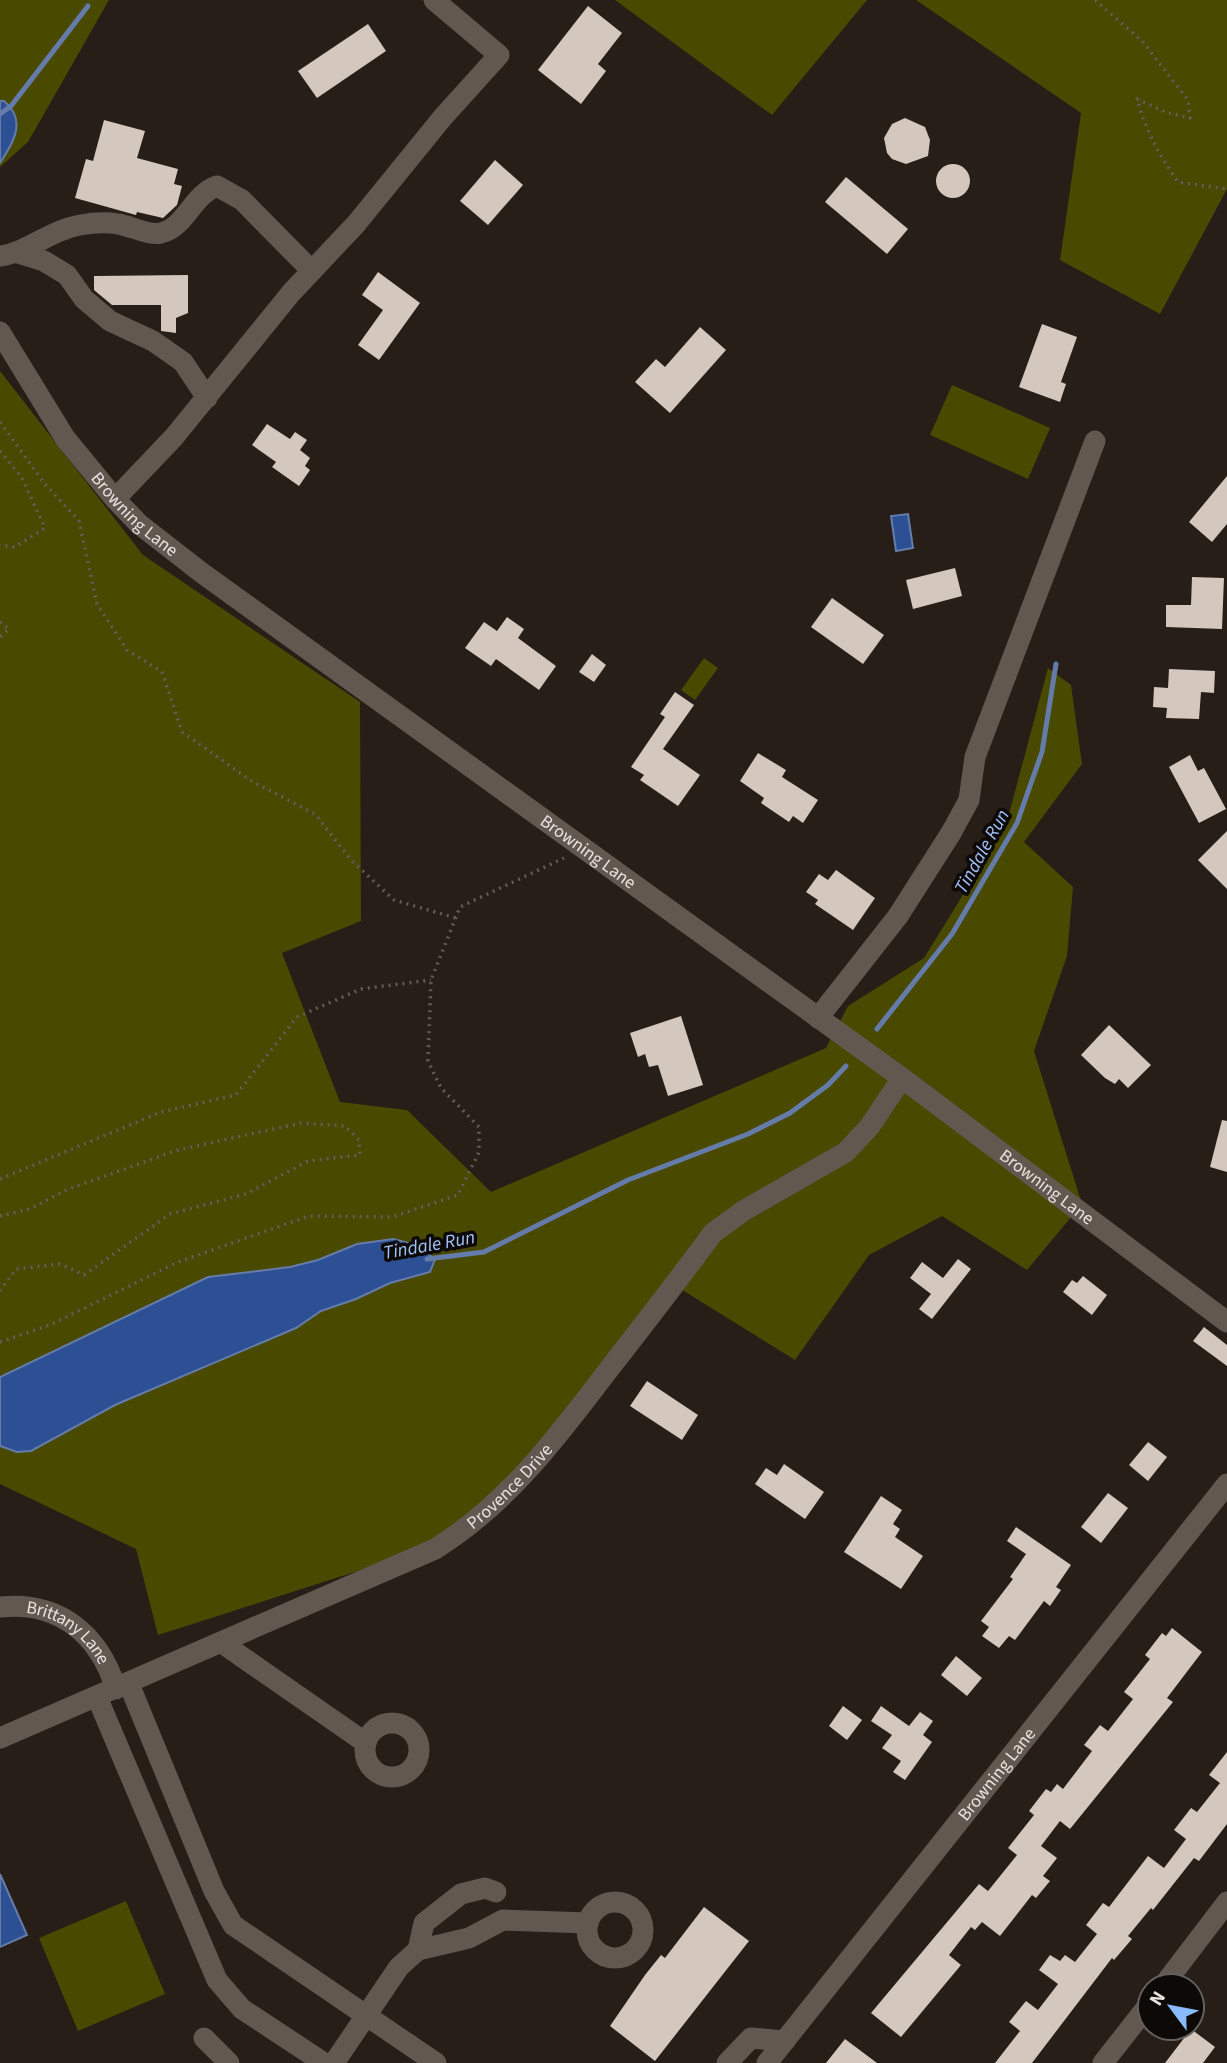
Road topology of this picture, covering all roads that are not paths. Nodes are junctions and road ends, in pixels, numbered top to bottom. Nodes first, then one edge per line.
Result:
1 (434, 0) edge
2 (9, 255) edge
3 (312, 271) junction
4 (0, 332) edge
5 (207, 398) junction
6 (1095, 441) dead end
7 (115, 499) junction
8 (818, 1017) junction
9 (902, 1078) junction
10 (1227, 1322) edge
11 (1225, 1489) edge
12 (0, 1607) edge
13 (222, 1643) junction
14 (114, 1690) junction
15 (0, 1738) edge
16 (366, 1743) dead end
17 (496, 1892) dead end
18 (1227, 1902) edge
19 (588, 1923) dead end
20 (418, 1950) junction
21 (1174, 1972) edge
22 (365, 2017) junction
23 (1136, 2021) edge
24 (204, 2038) dead end
25 (785, 2041) junction
26 (229, 2063) edge
27 (324, 2063) edge
28 (334, 2063) edge
29 (436, 2063) edge
30 (727, 2063) edge
31 (768, 2063) edge
32 (1104, 2063) edge

1 - 3 street
2 - 3 street
2 - 5 street
3 - 5 street
4 - 7 street, Browning Lane
5 - 7 street
6 - 8 street
7 - 8 street, Browning Lane
8 - 9 street, Browning Lane
9 - 10 street, Browning Lane
9 - 13 street, Provence Drive
11 - 25 street, Browning Lane
12 - 14 street, Brittany Lane
13 - 14 street, Provence Drive
13 - 16 street
14 - 15 street, Provence Drive
14 - 22 street
14 - 27 street
17 - 20 street
18 - 21 street
19 - 20 street
20 - 22 street
22 - 28 street
22 - 29 street
23 - 32 street
24 - 26 street
25 - 30 street
25 - 31 street, Browning Lane

